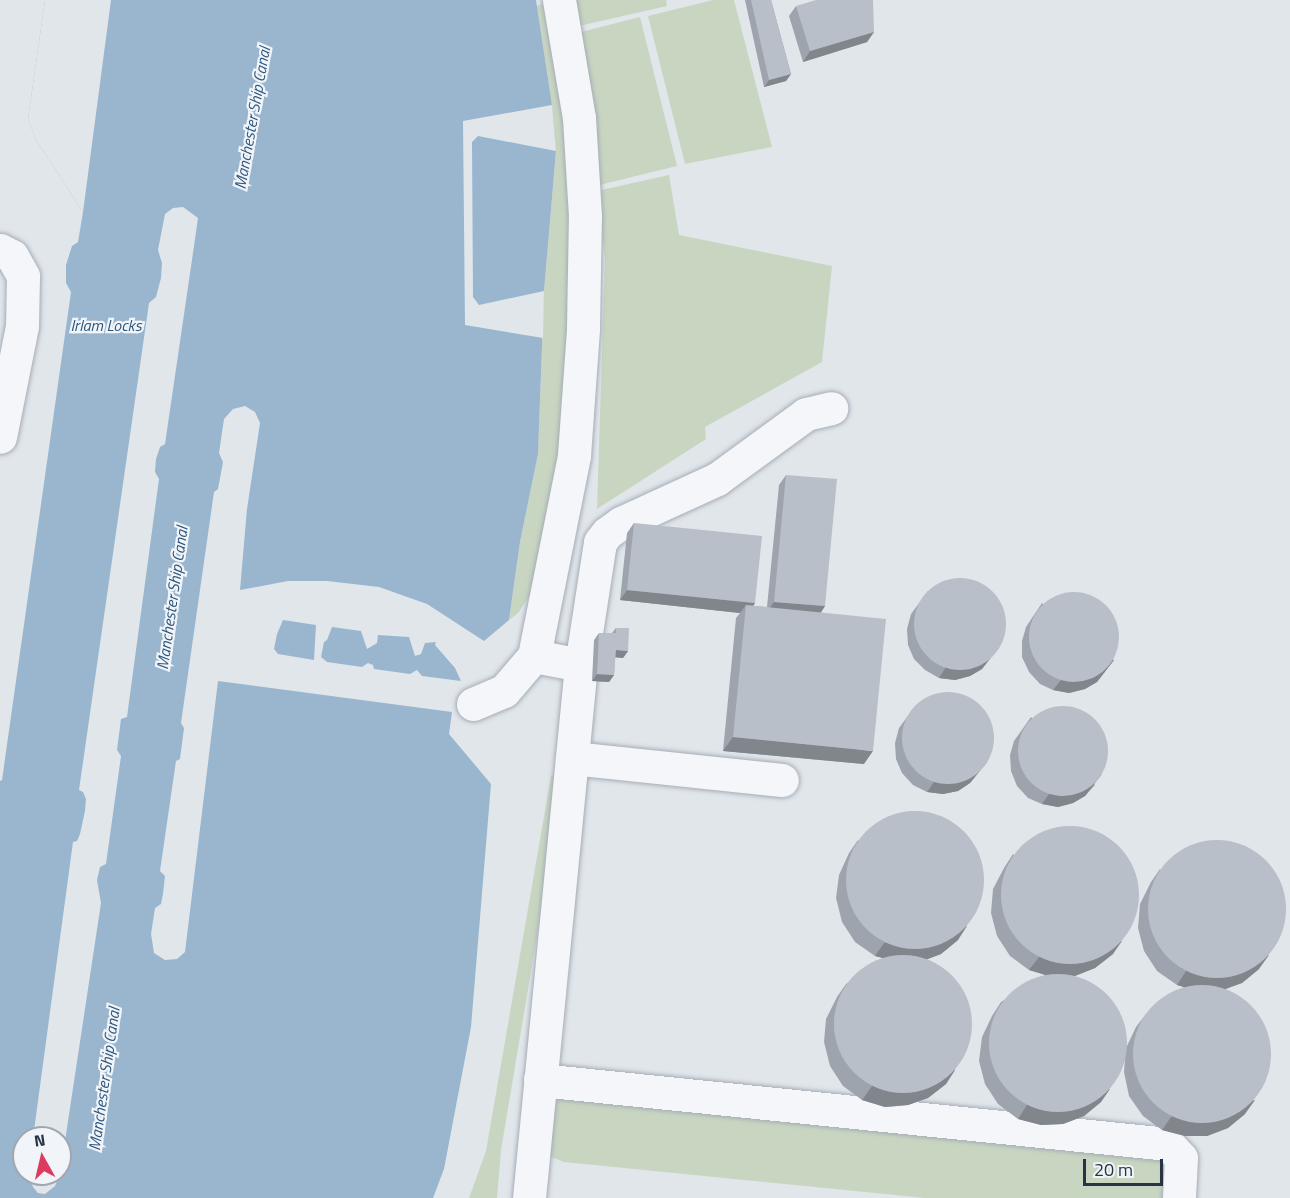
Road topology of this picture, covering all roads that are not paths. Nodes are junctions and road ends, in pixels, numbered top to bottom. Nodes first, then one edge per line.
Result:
1 (559, 0) edge
2 (0, 250) edge
3 (831, 408) dead end
4 (0, 437) edge
5 (534, 656) junction
6 (581, 665) junction
7 (473, 704) dead end
8 (572, 758) junction
9 (782, 780) dead end
10 (540, 1080) junction
11 (529, 1198) edge
12 (1179, 1198) edge

1 - 5 lane
2 - 4 lane
3 - 6 lane
5 - 6 lane
5 - 7 lane
6 - 8 lane
8 - 9 lane
8 - 10 lane
10 - 11 lane
10 - 12 lane

